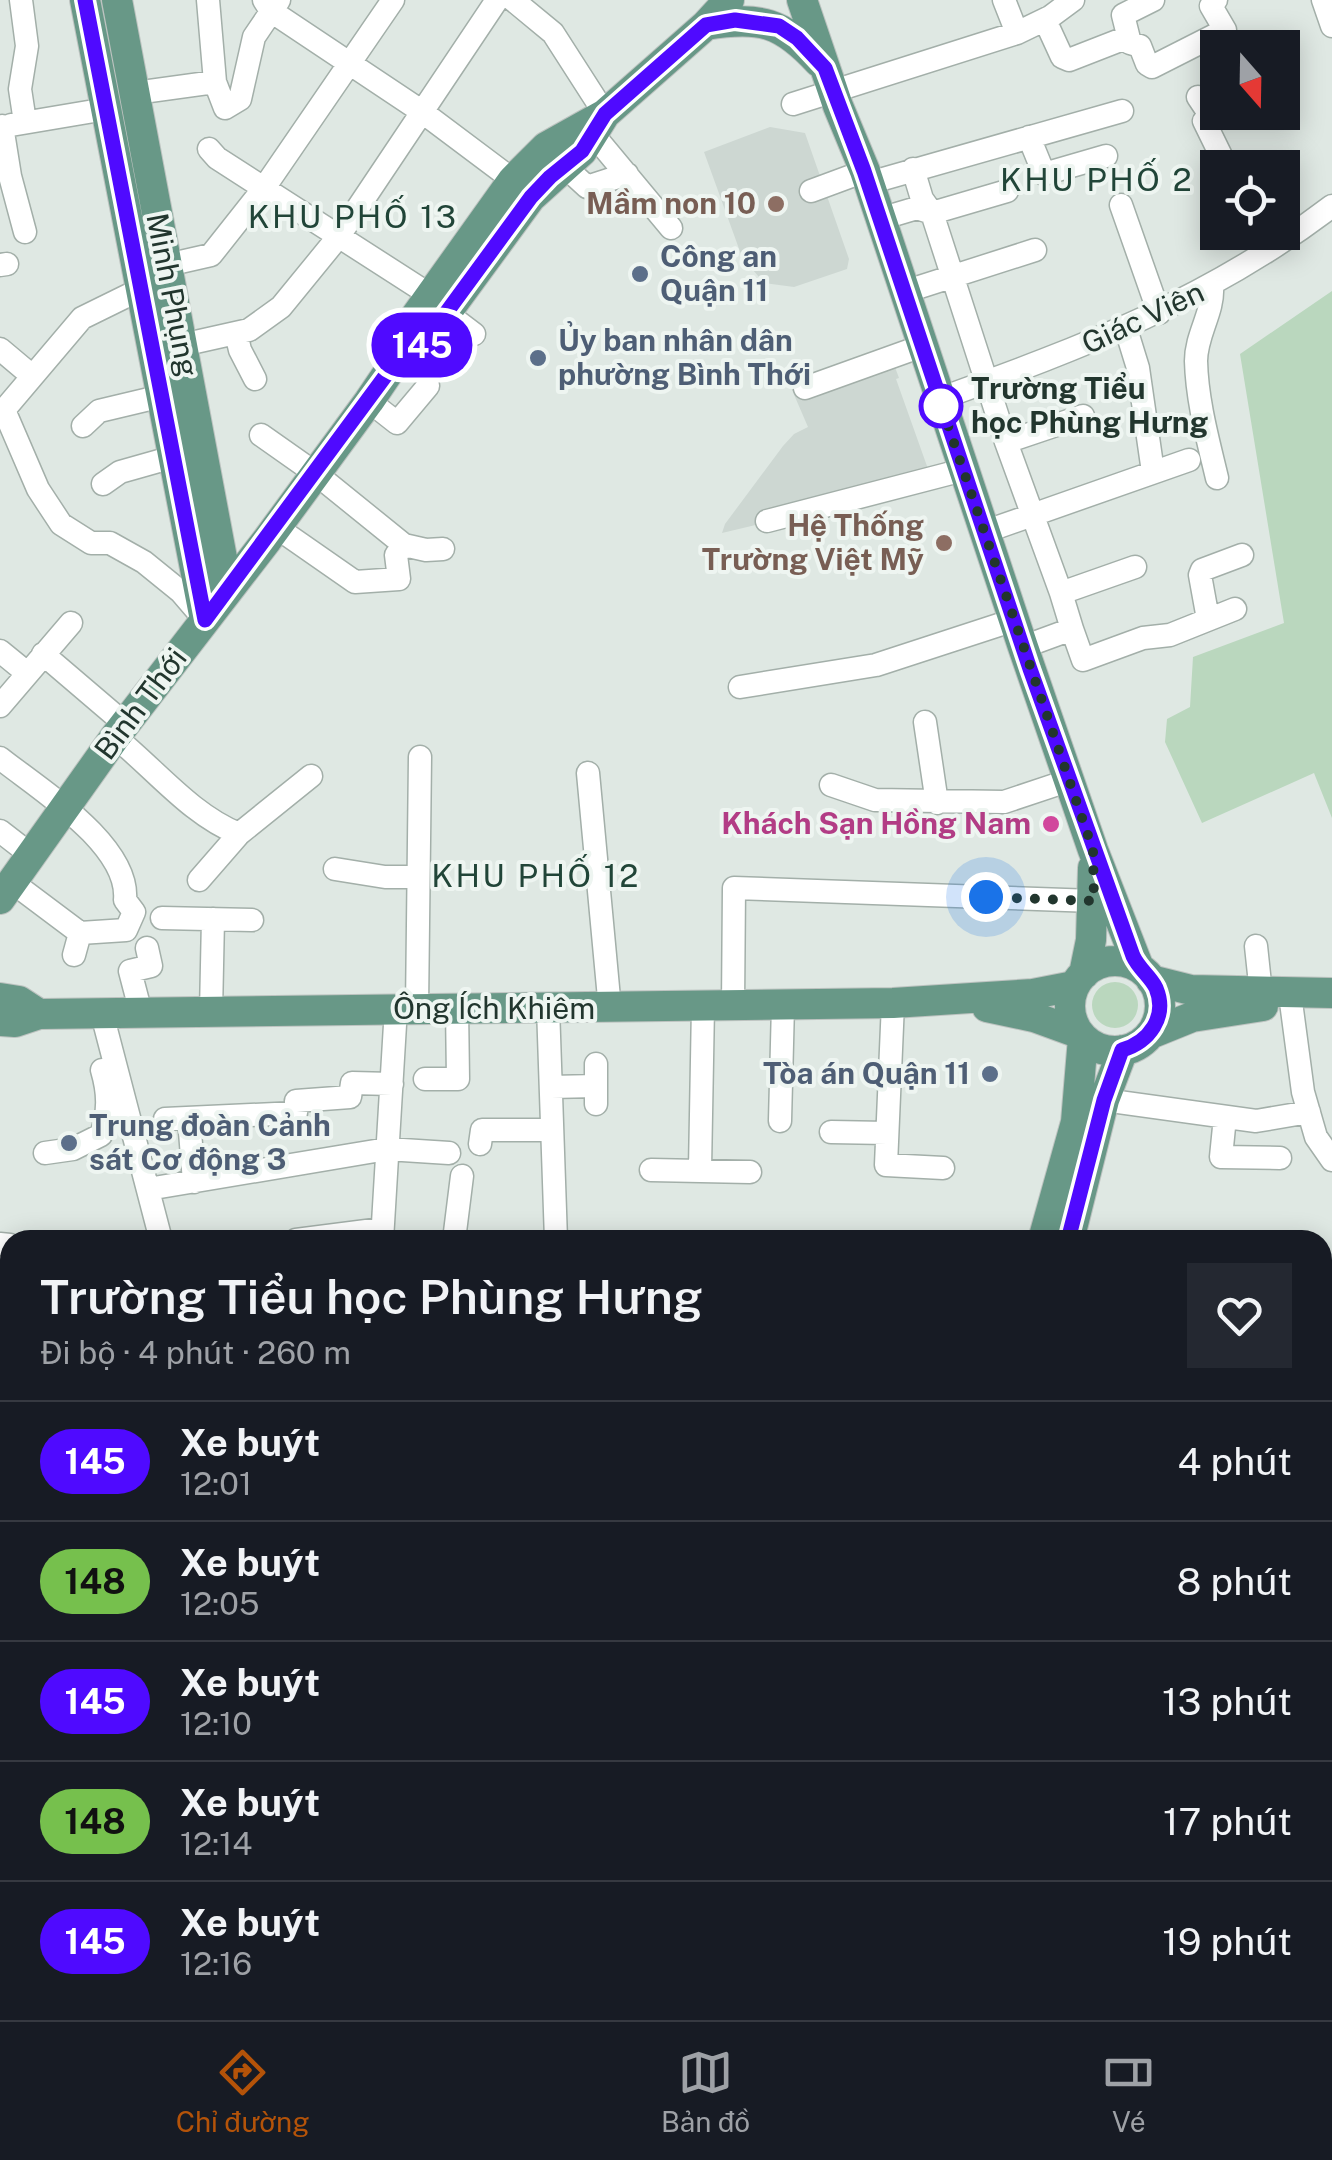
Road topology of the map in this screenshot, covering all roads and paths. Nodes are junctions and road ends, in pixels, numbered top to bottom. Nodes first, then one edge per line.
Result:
1 (12, 0) edge
2 (21, 0) edge
3 (85, 0) edge
4 (117, 0) edge
5 (208, 0) edge
6 (394, 0) edge
7 (498, 0) edge
8 (513, 0) edge
9 (729, 0) edge
10 (802, 0) edge
11 (1004, 0) edge
12 (1073, 0) edge
13 (1153, 0) edge
14 (1216, 0) edge
15 (1322, 0) edge
16 (0, 1) edge
17 (271, 4) edge
18 (1045, 20) junction
19 (706, 25) junction
20 (1332, 26) edge
21 (1017, 33) junction
22 (1128, 37) junction
23 (352, 64) junction
24 (829, 79) junction
25 (215, 82) junction
26 (135, 94) junction
27 (1198, 97) dead end
28 (793, 104) dead end
29 (106, 109) junction
30 (421, 111) junction
31 (1122, 111) dead end
32 (598, 124) junction
33 (9, 125) edge
34 (1029, 137) junction
35 (209, 149) dead end
36 (1218, 150) edge
37 (1106, 156) dead end
38 (563, 165) junction
39 (913, 169) junction
40 (627, 174) junction
41 (866, 177) junction
42 (514, 180) junction
43 (264, 188) junction
44 (811, 191) dead end
45 (1006, 191) dead end
46 (8, 198) edge
47 (1121, 205) dead end
48 (1332, 206) edge
49 (932, 213) junction
50 (880, 219) junction
51 (1300, 224) edge
52 (671, 228) dead end
53 (26, 232) dead end
54 (339, 236) junction
55 (1035, 250) dead end
56 (1258, 250) edge
57 (167, 265) junction
58 (951, 276) junction
59 (1212, 286) junction
60 (141, 289) junction
61 (904, 292) junction
62 (442, 305) junction
63 (1159, 313) junction
64 (1126, 329) junction
65 (236, 333) junction
66 (474, 334) dead end
67 (182, 345) junction
68 (922, 346) junction
69 (0, 349) edge
70 (31, 374) junction
71 (255, 380) dead end
72 (988, 382) junction
73 (428, 386) dead end
74 (804, 388) dead end
75 (162, 396) junction
76 (939, 399) junction
77 (368, 401) junction
78 (2, 409) edge
79 (1083, 416) dead end
80 (83, 426) dead end
81 (262, 435) dead end
82 (1006, 442) junction
83 (174, 457) junction
84 (1189, 460) dead end
85 (963, 470) junction
86 (314, 472) junction
87 (1153, 472) junction
88 (1217, 478) dead end
89 (103, 484) dead end
90 (1033, 517) junction
91 (768, 522) dead end
92 (984, 532) junction
93 (272, 534) junction
94 (217, 537) junction
95 (404, 545) junction
96 (444, 549) dead end
97 (1242, 555) dead end
98 (1136, 567) dead end
99 (228, 590) junction
100 (1061, 593) junction
101 (1235, 608) dead end
102 (1208, 619) junction
103 (205, 620) junction
104 (71, 623) dead end
105 (1072, 629) junction
106 (1018, 634) junction
107 (0, 651) edge
108 (43, 654) junction
109 (27, 674) junction
110 (740, 686) dead end
111 (0, 706) edge
112 (926, 722) dead end
113 (120, 731) junction
114 (420, 756) dead end
115 (0, 758) edge
116 (588, 774) dead end
117 (312, 776) dead end
118 (1070, 780) junction
119 (830, 785) dead end
120 (937, 803) junction
121 (64, 809) junction
122 (0, 830) edge
123 (239, 834) junction
124 (1093, 850) junction
125 (32, 855) junction
126 (335, 869) dead end
127 (418, 878) junction
128 (199, 880) dead end
129 (6, 890) edge
130 (1093, 912) junction
131 (162, 918) dead end
132 (213, 920) junction
133 (252, 920) dead end
134 (1256, 946) dead end
135 (146, 948) dead end
136 (1145, 974) junction
137 (1079, 980) junction
138 (1261, 993) junction
139 (1013, 994) junction
140 (1312, 996) edge
141 (0, 998) edge
142 (949, 1000) junction
143 (893, 1003) junction
144 (783, 1005) junction
145 (718, 1006) junction
146 (548, 1007) junction
147 (407, 1008) junction
148 (456, 1008) junction
149 (610, 1009) junction
150 (211, 1012) junction
151 (141, 1013) junction
152 (39, 1014) junction
153 (97, 1014) junction
154 (0, 1021) edge
155 (1150, 1034) junction
156 (1080, 1035) junction
157 (1122, 1050) junction
158 (424, 1079) dead end
159 (392, 1084) junction
160 (596, 1085) dead end
161 (550, 1086) junction
162 (1104, 1100) junction
163 (1309, 1112) junction
164 (1225, 1116) junction
165 (780, 1121) dead end
166 (552, 1130) junction
167 (831, 1132) dead end
168 (887, 1133) junction
169 (1324, 1135) edge
170 (480, 1144) dead end
171 (387, 1150) junction
172 (45, 1153) dead end
173 (449, 1153) dead end
174 (1280, 1158) dead end
175 (1332, 1160) edge
176 (700, 1168) junction
177 (943, 1168) dead end
178 (651, 1170) dead end
179 (750, 1172) dead end
180 (462, 1176) dead end
181 (194, 1182) junction
182 (148, 1189) junction
183 (158, 1230) edge
184 (382, 1230) edge
185 (455, 1230) edge
186 (556, 1230) edge
187 (1068, 1230) edge
188 (1069, 1230) edge

1 - 16 street
2 - 33 street
3 - 29 main road, Minh Phụng
4 - 26 main road, Minh Phụng
5 - 25 street
6 - 23 street
7 - 30 street
8 - 32 street
9 - 19 main road, Bình Thới
10 - 24 main road
11 - 21 street
12 - 18 street
13 - 22 street
14 - 22 street
15 - 20 street
17 - 23 street
17 - 25 street
18 - 21 street
18 - 22 street
19 - 24 main road
19 - 32 main road, Bình Thới
21 - 24 street
23 - 30 street
23 - 43 street
24 - 28 street
24 - 41 main road
25 - 26 street
26 - 57 main road, Minh Phụng
27 - 36 street
29 - 33 street
29 - 60 main road, Minh Phụng
30 - 42 street
30 - 54 street
31 - 34 street
32 - 38 main road, Bình Thới
32 - 40 street
32 - 42 main road, Bình Thới
33 - 46 street
34 - 37 street
34 - 39 street
35 - 43 street
38 - 40 street
38 - 62 main road, Bình Thới
39 - 41 street
39 - 49 street
40 - 52 street
41 - 44 street
41 - 50 main road
42 - 62 main road, Bình Thới
43 - 54 street
43 - 57 street
45 - 49 street
46 - 53 street
47 - 63 street
48 - 51 street, Giác Viên
49 - 50 street
49 - 58 street
50 - 61 main road
54 - 62 street
54 - 65 street
55 - 58 street
56 - 59 street, Giác Viên
57 - 67 main road, Minh Phụng
58 - 61 street
58 - 72 street
59 - 63 street, Giác Viên
59 - 88 street
60 - 70 street
60 - 75 main road, Minh Phụng
61 - 68 main road
62 - 66 street
62 - 77 main road, Bình Thới
63 - 64 street, Giác Viên
64 - 72 street, Giác Viên
64 - 87 street
65 - 67 street
65 - 71 street
67 - 94 main road, Minh Phụng
68 - 74 street
68 - 76 main road
69 - 70 street
70 - 78 street
72 - 76 street, Giác Viên
72 - 82 street
73 - 77 street
75 - 80 street
75 - 83 main road, Minh Phụng
76 - 85 main road
77 - 86 main road, Bình Thới
78 - 103 street
79 - 82 street
81 - 86 street
82 - 90 street
83 - 89 street
83 - 103 main road, Minh Phụng
84 - 87 street
85 - 91 street
85 - 92 main road
86 - 93 main road, Bình Thới
86 - 95 street
87 - 90 street
90 - 92 street
90 - 100 street
92 - 106 main road
93 - 94 main road
93 - 95 street
93 - 99 main road, Bình Thới
94 - 99 main road, Minh Phụng
95 - 96 street
97 - 102 street
98 - 100 street
99 - 103 main road, Bình Thới
100 - 105 street
101 - 102 street
102 - 105 street
103 - 113 main road, Bình Thới
104 - 108 street
105 - 106 street
106 - 110 street
106 - 118 main road
107 - 109 street
108 - 109 street
108 - 113 street
109 - 111 street
112 - 120 street
113 - 121 main road, Bình Thới
113 - 123 street
114 - 127 street
115 - 121 street
116 - 149 street
117 - 123 street
118 - 120 street
118 - 124 main road
119 - 120 street
121 - 125 main road, Bình Thới
121 - 129 street
122 - 125 street
123 - 128 street
124 - 130 main road
124 - 136 main road
125 - 129 main road, Bình Thới
126 - 127 street
127 - 147 street
130 - 137 main road
130 - 139 main road
130 - 145 street
131 - 132 street
132 - 133 street
132 - 150 street
134 - 138 street
135 - 151 street
136 - 137 main road
136 - 138 main road
136 - 155 main road
137 - 139 main road
137 - 156 main road
138 - 140 main road
139 - 142 main road
140 - 155 main road
140 - 163 street
141 - 152 main road, Ông Ích Khiêm
142 - 143 main road, Ông Ích Khiêm
142 - 156 main road
143 - 144 main road, Ông Ích Khiêm
143 - 168 street
144 - 145 main road, Ông Ích Khiêm
144 - 165 street
145 - 149 main road, Ông Ích Khiêm
145 - 176 street
146 - 148 main road, Ông Ích Khiêm
146 - 149 main road, Ông Ích Khiêm
146 - 161 street
147 - 148 main road, Ông Ích Khiêm
147 - 150 main road, Ông Ích Khiêm
147 - 159 street
148 - 158 street
150 - 151 main road, Ông Ích Khiêm
151 - 153 main road, Ông Ích Khiêm
152 - 153 main road, Ông Ích Khiêm
152 - 154 main road, Ông Ích Khiêm
153 - 172 street
153 - 182 street
155 - 157 main road
156 - 157 main road
156 - 187 main road
157 - 162 main road
159 - 171 street
159 - 181 street
160 - 161 street
161 - 166 street
162 - 164 street
162 - 188 main road
163 - 164 street
163 - 169 street
164 - 174 street
166 - 170 street
166 - 186 street
167 - 168 street
168 - 177 street
169 - 175 street
171 - 173 street
171 - 181 street
171 - 184 street
176 - 178 street
176 - 179 street
180 - 185 street
181 - 182 street
182 - 183 street

